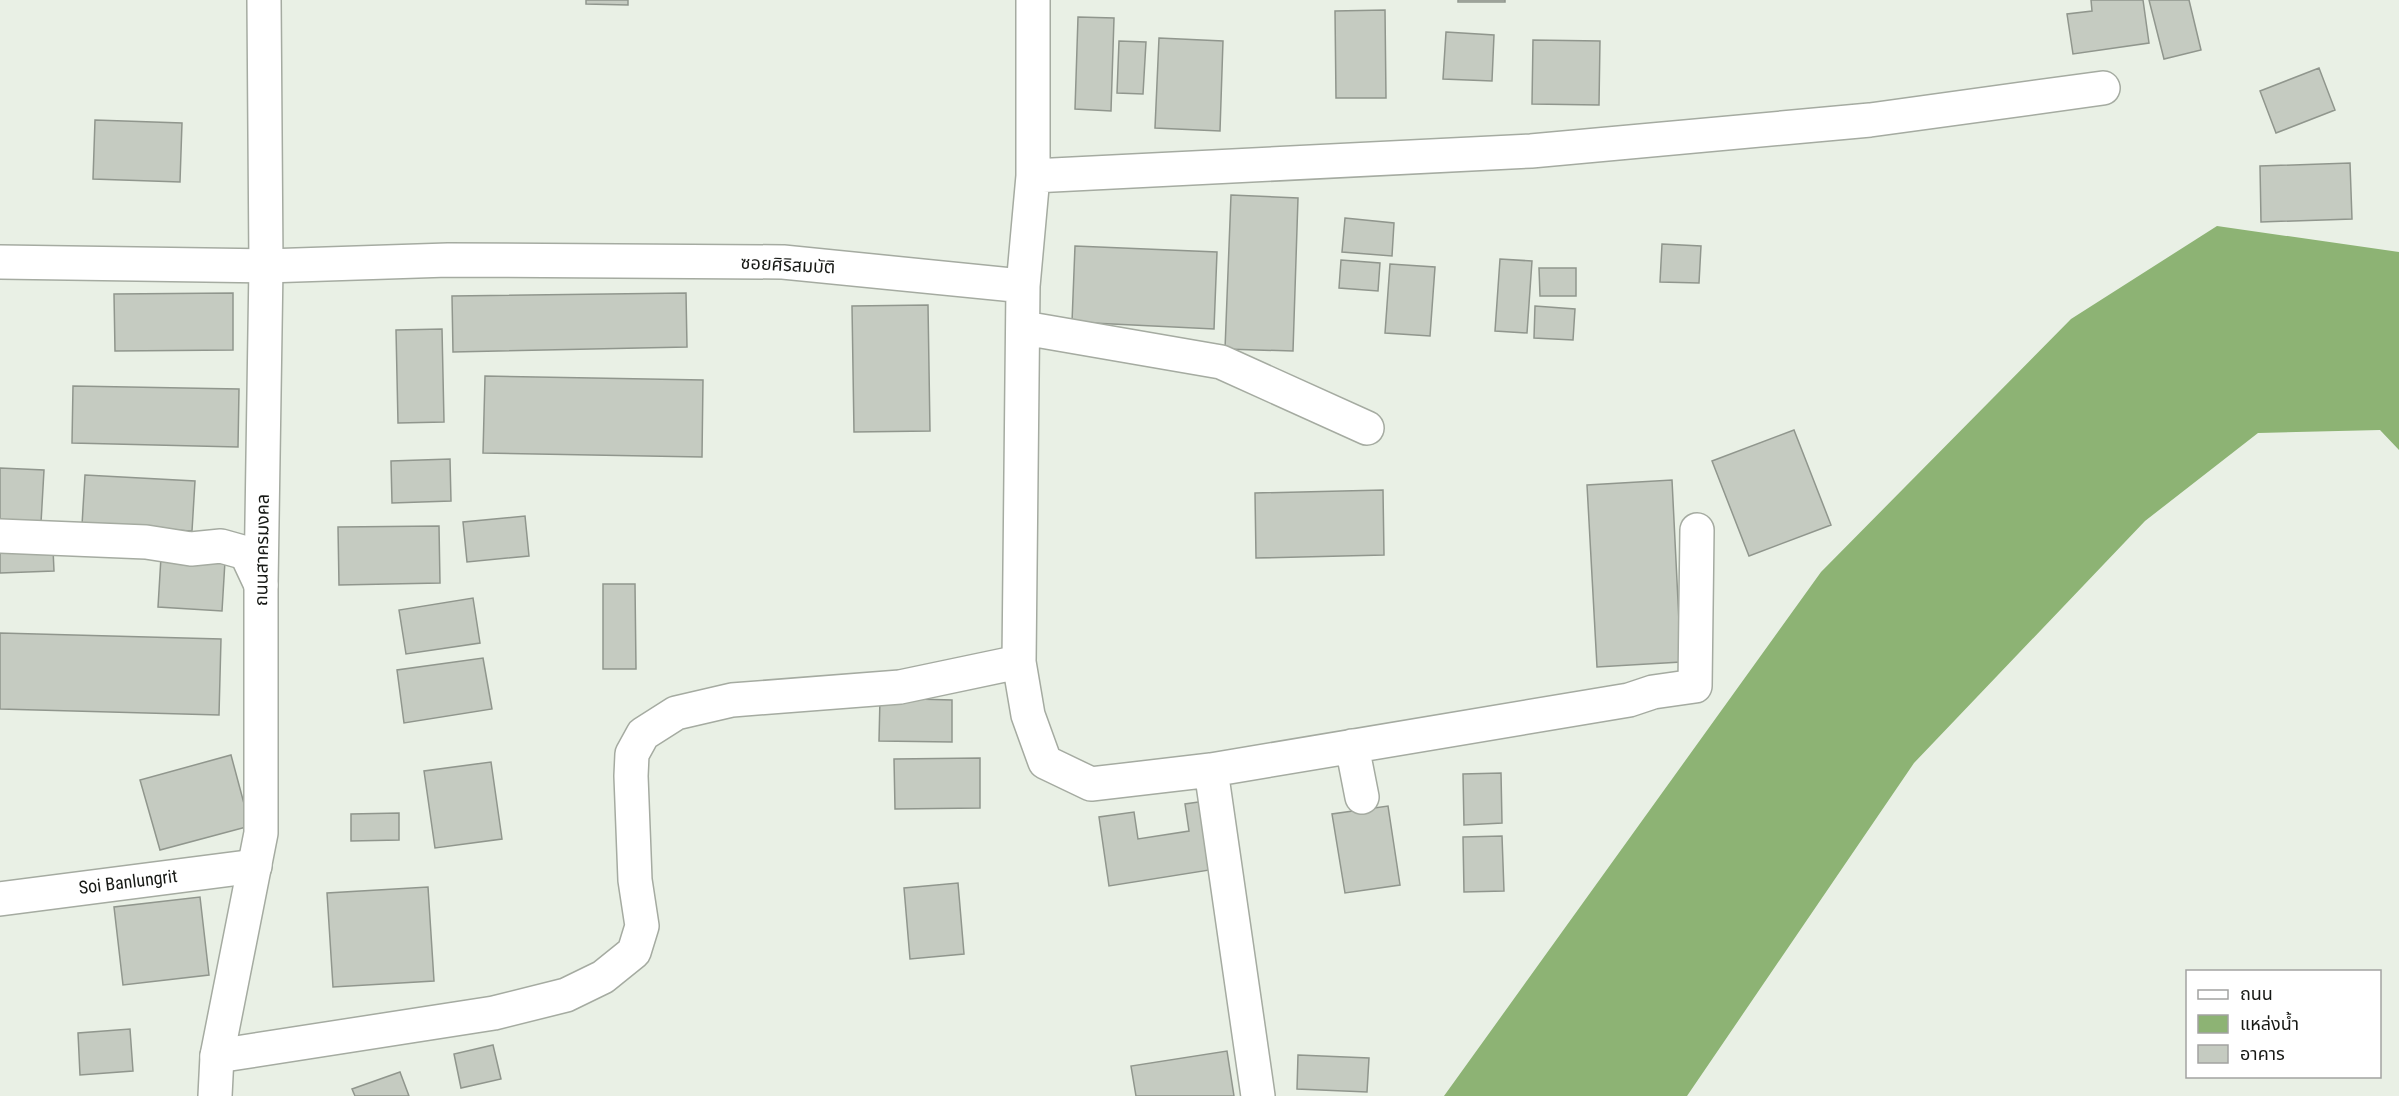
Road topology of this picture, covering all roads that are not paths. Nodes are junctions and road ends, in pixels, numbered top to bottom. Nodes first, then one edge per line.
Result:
1 (264, 0) edge
2 (1033, 0) edge
3 (2103, 88) dead end
4 (1033, 176) junction
5 (0, 262) edge
6 (266, 266) junction
7 (1023, 286) junction
8 (1024, 328) junction
9 (1366, 428) dead end
10 (1697, 530) dead end
11 (0, 536) edge
12 (261, 585) junction
13 (1019, 662) junction
14 (1352, 746) junction
15 (1211, 770) junction
16 (1362, 797) dead end
17 (255, 866) junction
18 (0, 899) edge
19 (217, 1056) junction
20 (215, 1096) edge
21 (1258, 1096) edge

1 - 6 street, ถนนสาครมงคล
2 - 4 street
3 - 4 street
4 - 7 street
5 - 6 street, ซอยศิริสมบัติ
6 - 7 street, ซอยศิริสมบัติ
6 - 12 street, ถนนสาครมงคล
7 - 8 street
8 - 9 street
8 - 13 street
10 - 14 street
11 - 12 street
12 - 17 street, ถนนสาครมงคล
13 - 15 street
13 - 19 street
14 - 15 street
14 - 16 street
15 - 21 street
17 - 18 street, Soi Banlungrit
17 - 19 street, ถนนสาครมงคล
19 - 20 street, ถนนสาครมงคล

